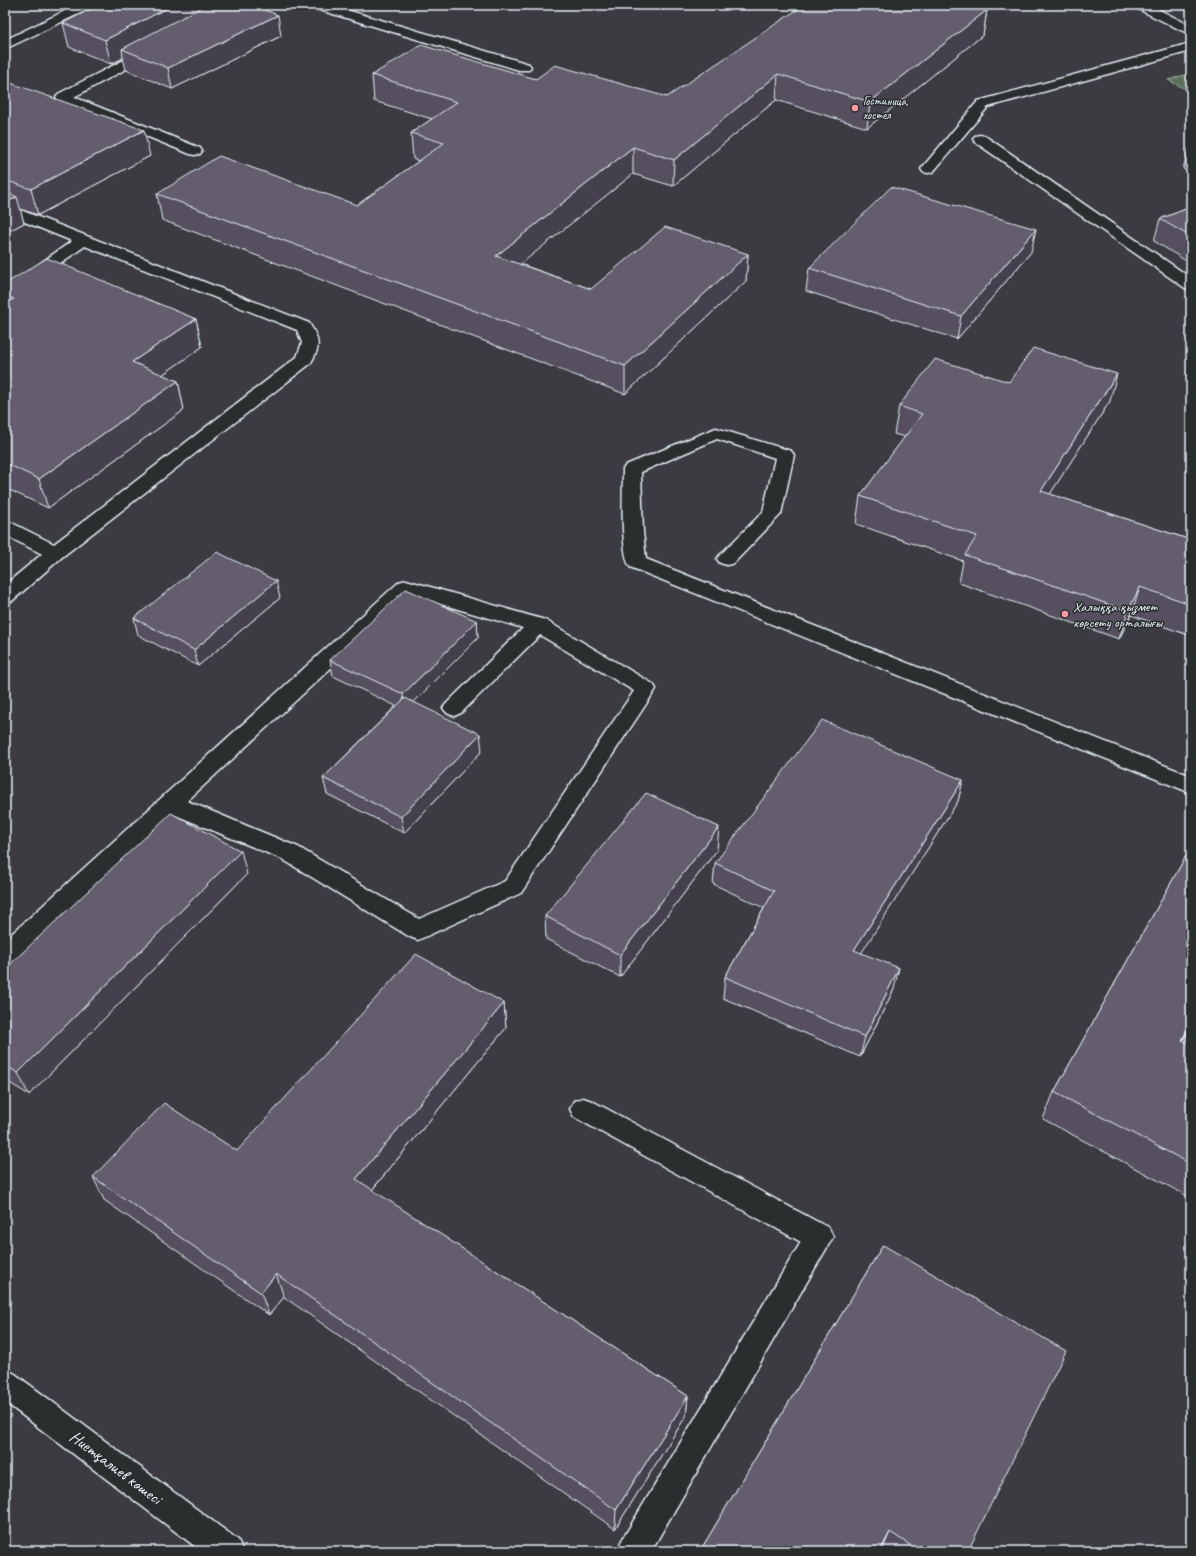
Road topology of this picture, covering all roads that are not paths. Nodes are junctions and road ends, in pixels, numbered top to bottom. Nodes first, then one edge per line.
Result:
1 (87, 5) edge
2 (317, 5) edge
3 (1140, 5) edge
4 (1191, 31) edge
5 (5, 45) edge
6 (159, 46) edge
7 (1191, 47) edge
8 (524, 67) dead end
9 (980, 139) dead end
10 (195, 152) dead end
11 (928, 169) dead end
12 (5, 209) edge
13 (83, 240) junction
14 (1191, 285) edge
15 (5, 295) edge
16 (5, 527) edge
17 (55, 553) junction
18 (727, 559) dead end
19 (5, 596) edge
20 (538, 624) junction
21 (454, 708) dead end
22 (1191, 785) edge
23 (170, 803) junction
24 (5, 954) edge
25 (583, 1109) dead end
26 (5, 1384) edge
27 (227, 1551) edge
28 (633, 1551) edge

1 - 5 street
2 - 8 street
3 - 4 street
6 - 10 street
7 - 11 street
9 - 14 street
12 - 13 street
13 - 15 street
13 - 17 street
16 - 17 street
17 - 19 street
18 - 22 street
20 - 21 street
20 - 23 street
20 - 23 street
23 - 24 street
25 - 28 street
26 - 27 street, Ниетқалиев көшесі

